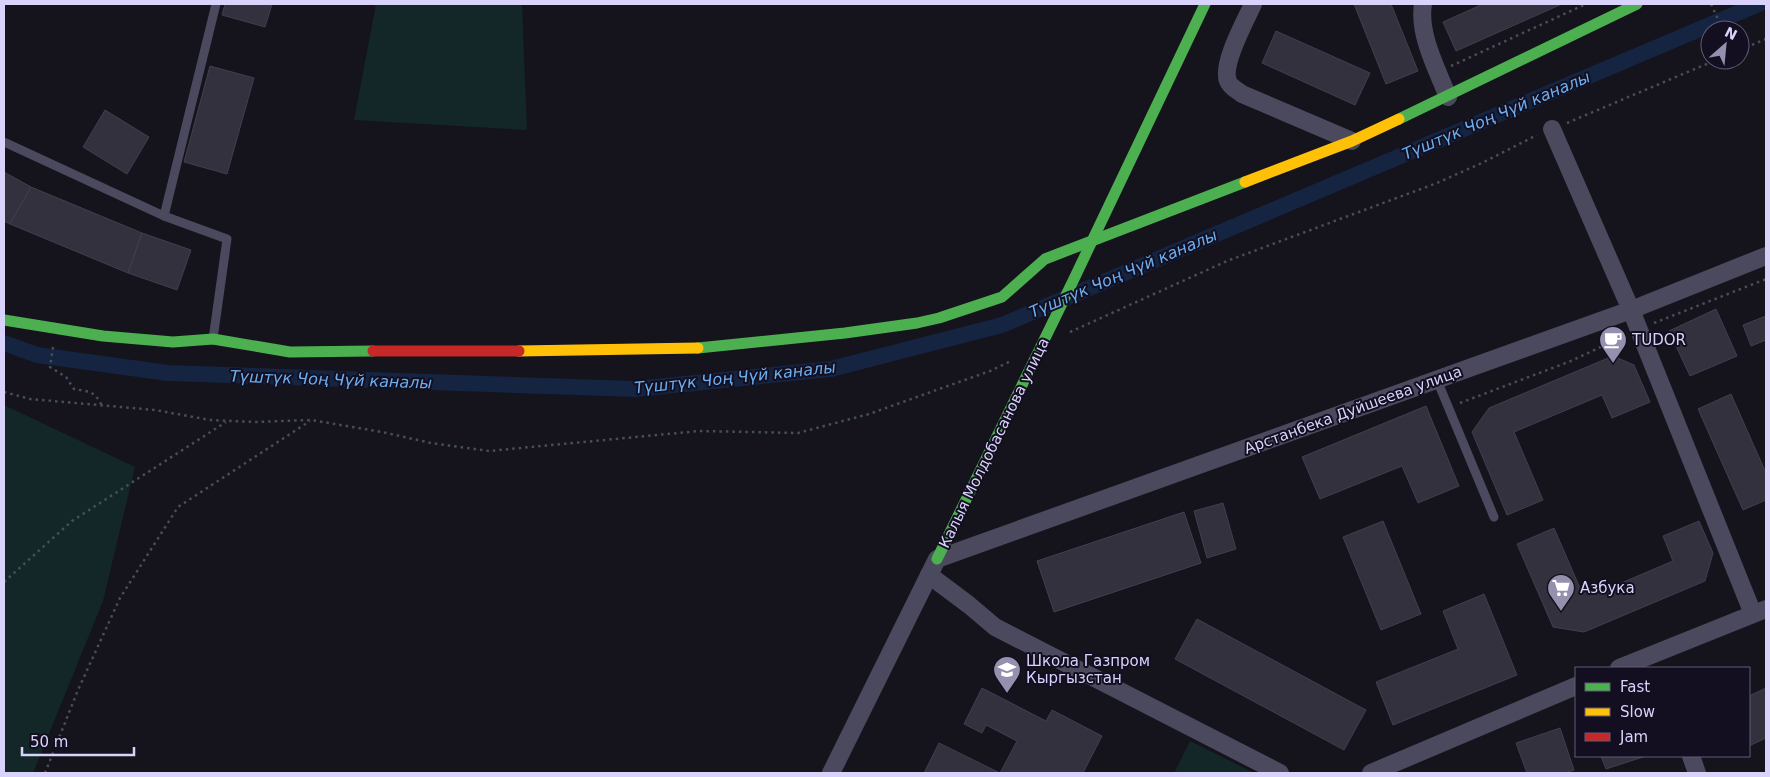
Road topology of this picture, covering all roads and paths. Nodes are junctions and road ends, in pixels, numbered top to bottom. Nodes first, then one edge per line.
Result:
1 (216, 4) edge
2 (1205, 4) edge
3 (1254, 4) edge
4 (1423, 4) edge
5 (1586, 4) edge
6 (1637, 4) edge
7 (1711, 4) edge
8 (1618, 8) edge
9 (1718, 20) edge
10 (1766, 39) edge
11 (1750, 46) edge
12 (1438, 72) junction
13 (1448, 96) junction
14 (1552, 129) dead end
15 (1352, 141) junction
16 (4, 142) edge
17 (164, 216) junction
18 (1091, 242) junction
19 (1766, 256) edge
20 (1766, 279) edge
21 (1631, 310) junction
22 (4, 320) edge
23 (1639, 330) junction
24 (213, 339) junction
25 (54, 342) dead end
26 (1437, 380) junction
27 (103, 406) dead end
28 (1449, 408) junction
29 (311, 420) dead end
30 (227, 421) dead end
31 (1494, 517) dead end
32 (937, 559) junction
33 (929, 575) junction
34 (4, 582) edge
35 (1760, 611) edge
36 (1655, 661) edge
37 (1624, 667) edge
38 (1575, 686) edge
39 (1691, 757) edge
40 (45, 773) edge
41 (831, 773) edge
42 (1280, 773) edge
43 (1371, 773) edge
44 (1697, 773) edge

1 - 17 lane
2 - 18 street, Калыя Молдобасанова улица
3 - 15 street
4 - 12 street
5 - 12 path
6 - 8 street
7 - 9 path
8 - 13 street
10 - 11 path
12 - 13 street
13 - 15 street
14 - 21 street
15 - 18 street
16 - 17 lane
17 - 24 lane
18 - 24 street
18 - 32 street, Калыя Молдобасанова улица
19 - 21 street, Арстанбека Дуйшеева улица
20 - 23 path
21 - 23 street
21 - 26 street, Арстанбека Дуйшеева улица
22 - 24 street
23 - 28 path
23 - 35 street
25 - 27 path
26 - 28 lane
26 - 32 street, Арстанбека Дуйшеева улица
28 - 31 lane
29 - 40 path
30 - 34 path
32 - 33 street, Калыя Молдобасанова улица
33 - 41 street, Калыя Молдобасанова улица
33 - 42 street
35 - 36 street
36 - 37 street
38 - 43 street
39 - 44 street

